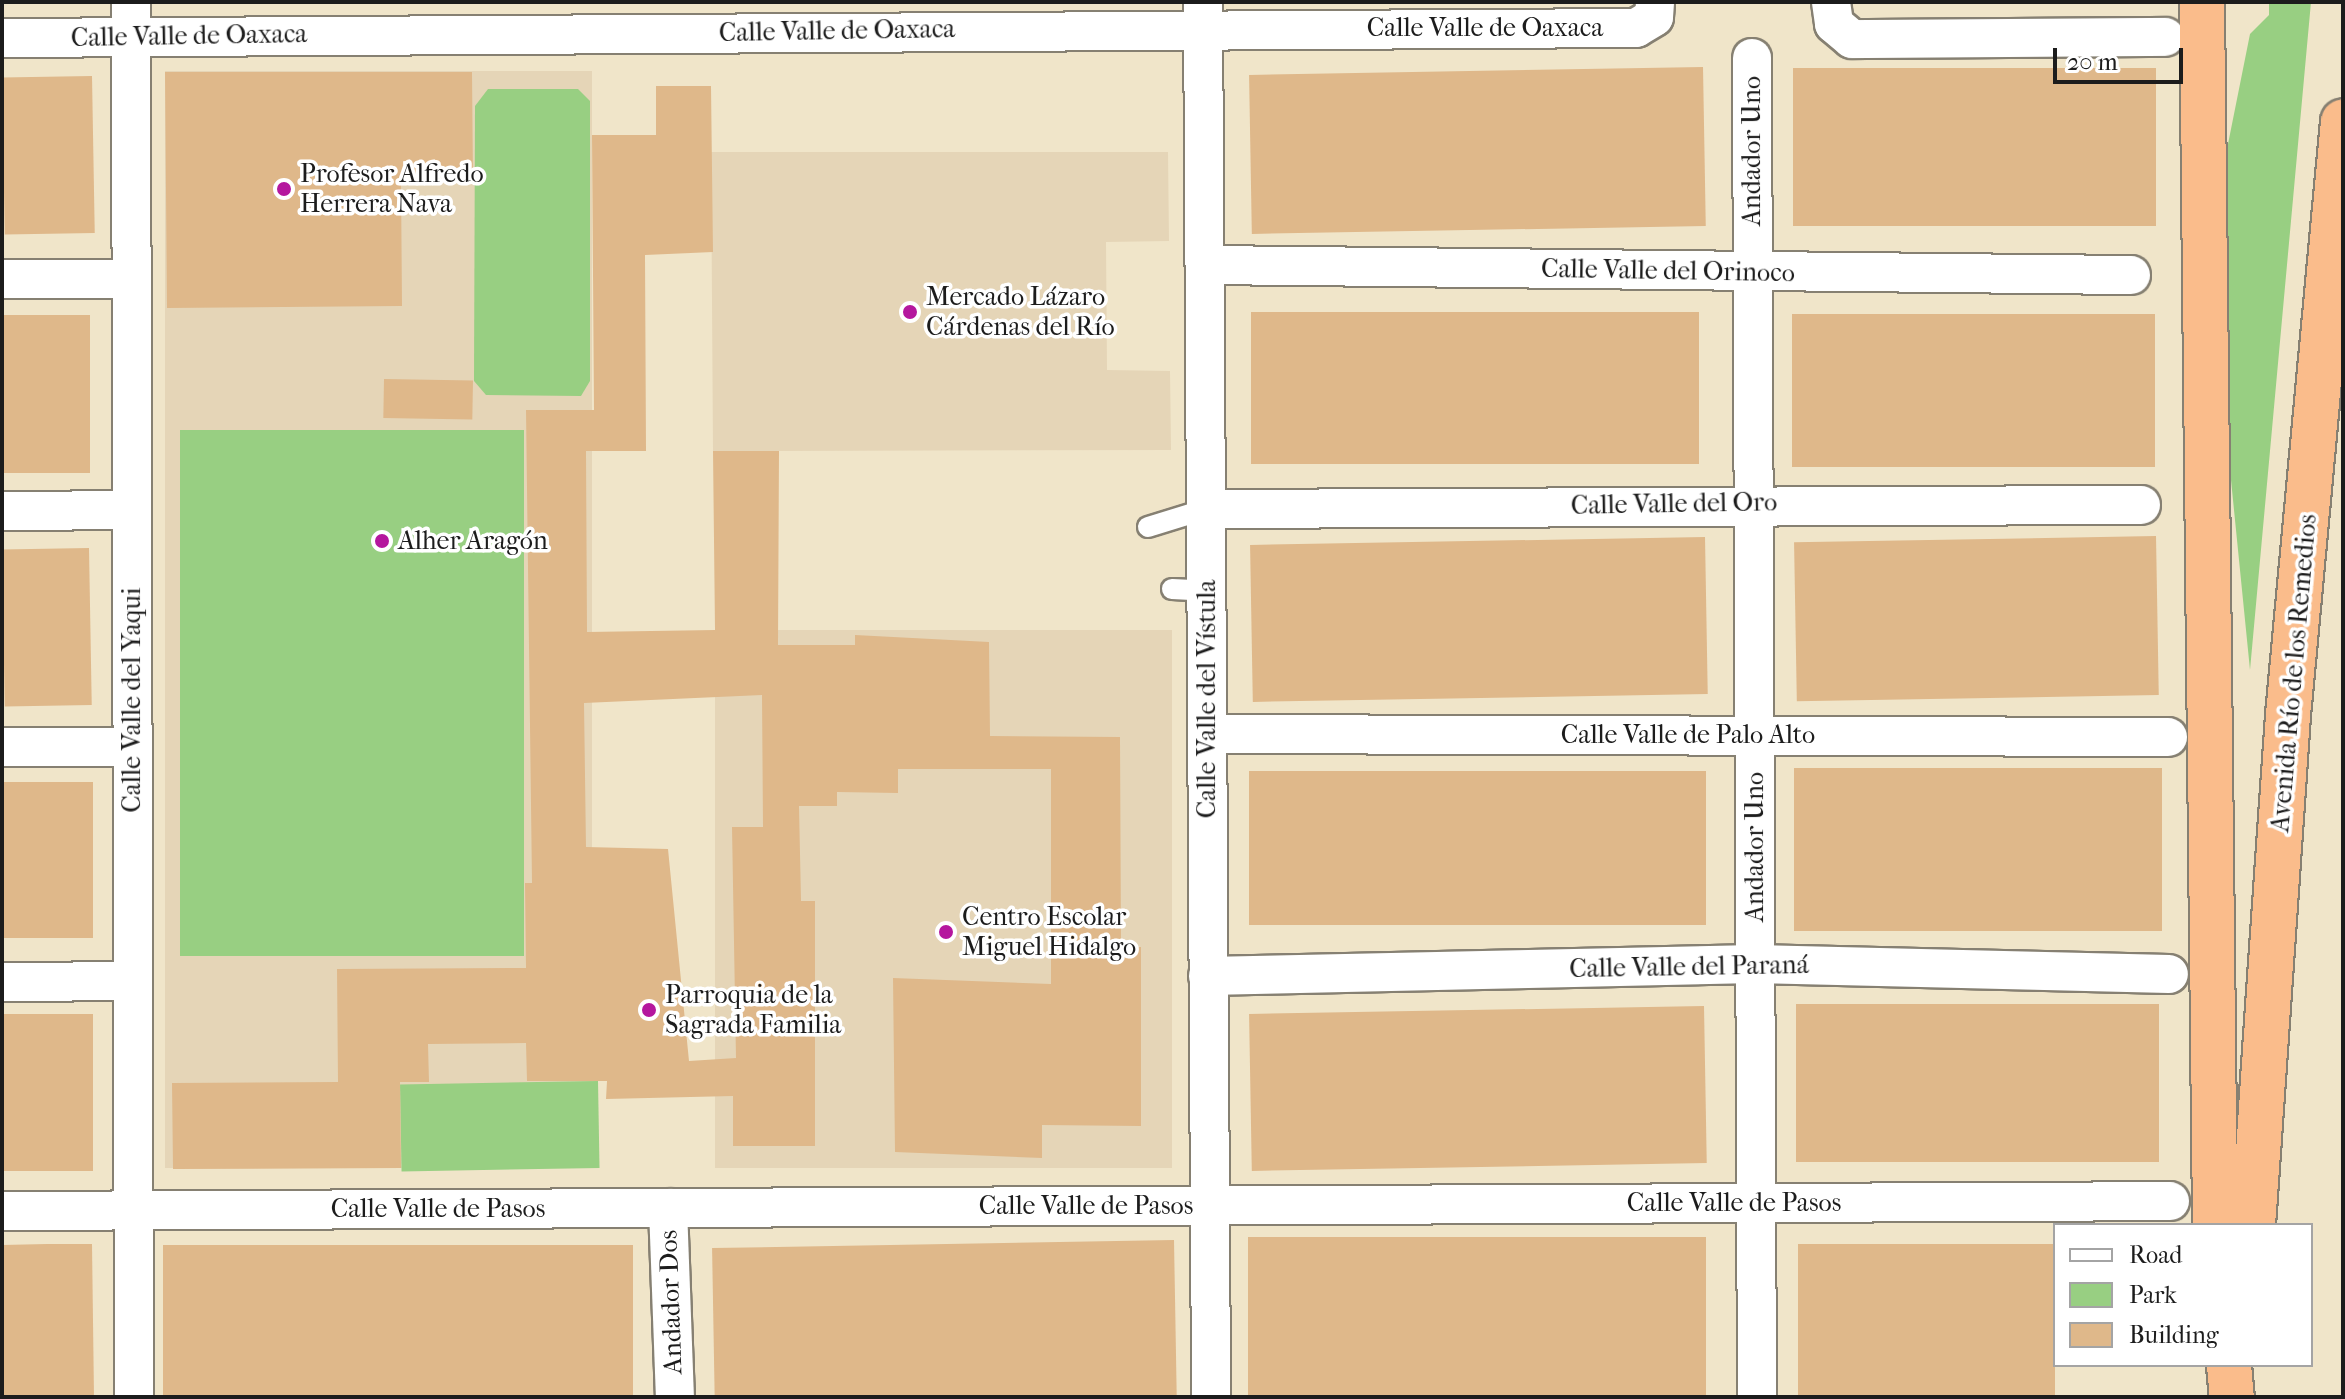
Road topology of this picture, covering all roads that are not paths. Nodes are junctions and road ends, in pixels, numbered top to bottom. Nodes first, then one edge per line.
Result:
1 (1655, 2) edge
2 (2202, 2) edge
3 (1203, 15) edge
4 (903, 16) edge
5 (1835, 17) edge
6 (433, 18) edge
7 (131, 19) edge
8 (2165, 37) dead end
9 (2, 38) edge
10 (1752, 58) dead end
11 (2343, 122) edge
12 (1205, 265) junction
13 (1753, 271) junction
14 (2131, 275) dead end
15 (2, 279) edge
16 (131, 279) junction
17 (1753, 503) junction
18 (2141, 505) dead end
19 (1206, 509) junction
20 (132, 510) junction
21 (2, 511) edge
22 (1148, 527) dead end
23 (1207, 734) junction
24 (1754, 736) junction
25 (2168, 737) dead end
26 (2, 747) edge
27 (133, 747) junction
28 (1755, 964) junction
29 (2169, 974) dead end
30 (1208, 976) junction
31 (133, 981) junction
32 (2, 982) edge
33 (2170, 1201) dead end
34 (1756, 1203) junction
35 (1210, 1205) junction
36 (668, 1208) junction
37 (134, 1210) junction
38 (2, 1211) edge
39 (2215, 1223) edge
40 (2253, 1223) edge
41 (2229, 1367) edge
42 (2243, 1367) edge
43 (134, 1397) edge
44 (675, 1397) edge
45 (1211, 1397) edge
46 (1757, 1397) edge
47 (2232, 1397) edge
48 (2241, 1397) edge

1 - 3 street, Calle Valle de Oaxaca
2 - 39 highway
3 - 4 street, Calle Valle de Oaxaca
3 - 12 street, Calle Valle del Vístula
4 - 6 street, Calle Valle de Oaxaca
5 - 8 street
6 - 7 street, Calle Valle de Oaxaca
7 - 9 street, Calle Valle de Oaxaca
7 - 16 street, Calle Valle del Yaqui
10 - 13 street, Andador Uno
11 - 40 highway, Avenida Río de los Remedios
12 - 13 street, Calle Valle del Orinoco
12 - 19 street, Calle Valle del Vístula
13 - 14 street, Calle Valle del Orinoco
13 - 17 street, Andador Uno
15 - 16 street
16 - 20 street, Calle Valle del Yaqui
17 - 18 street, Calle Valle del Oro
17 - 19 street, Calle Valle del Oro
17 - 24 street, Andador Uno
19 - 22 lane
19 - 23 street, Calle Valle del Vístula
20 - 21 street
20 - 27 street, Calle Valle del Yaqui
23 - 24 street, Calle Valle de Palo Alto
23 - 30 street, Calle Valle del Vístula
24 - 25 street, Calle Valle de Palo Alto
24 - 28 street, Andador Uno
26 - 27 street
27 - 31 street, Calle Valle del Yaqui
28 - 29 street, Calle Valle del Paraná
28 - 30 street, Calle Valle del Paraná
28 - 34 street, Andador Uno
30 - 35 street, Calle Valle del Vístula
31 - 32 street
31 - 37 street, Calle Valle del Yaqui
33 - 34 street, Calle Valle de Pasos
34 - 35 street, Calle Valle de Pasos
34 - 46 street, Andador Uno
35 - 36 street, Calle Valle de Pasos
35 - 45 street, Calle Valle del Vístula
36 - 37 street, Calle Valle de Pasos
36 - 44 street, Andador Dos
37 - 38 street, Calle Valle de Pasos
37 - 43 street, Calle Valle del Yaqui
41 - 47 highway
42 - 48 highway

